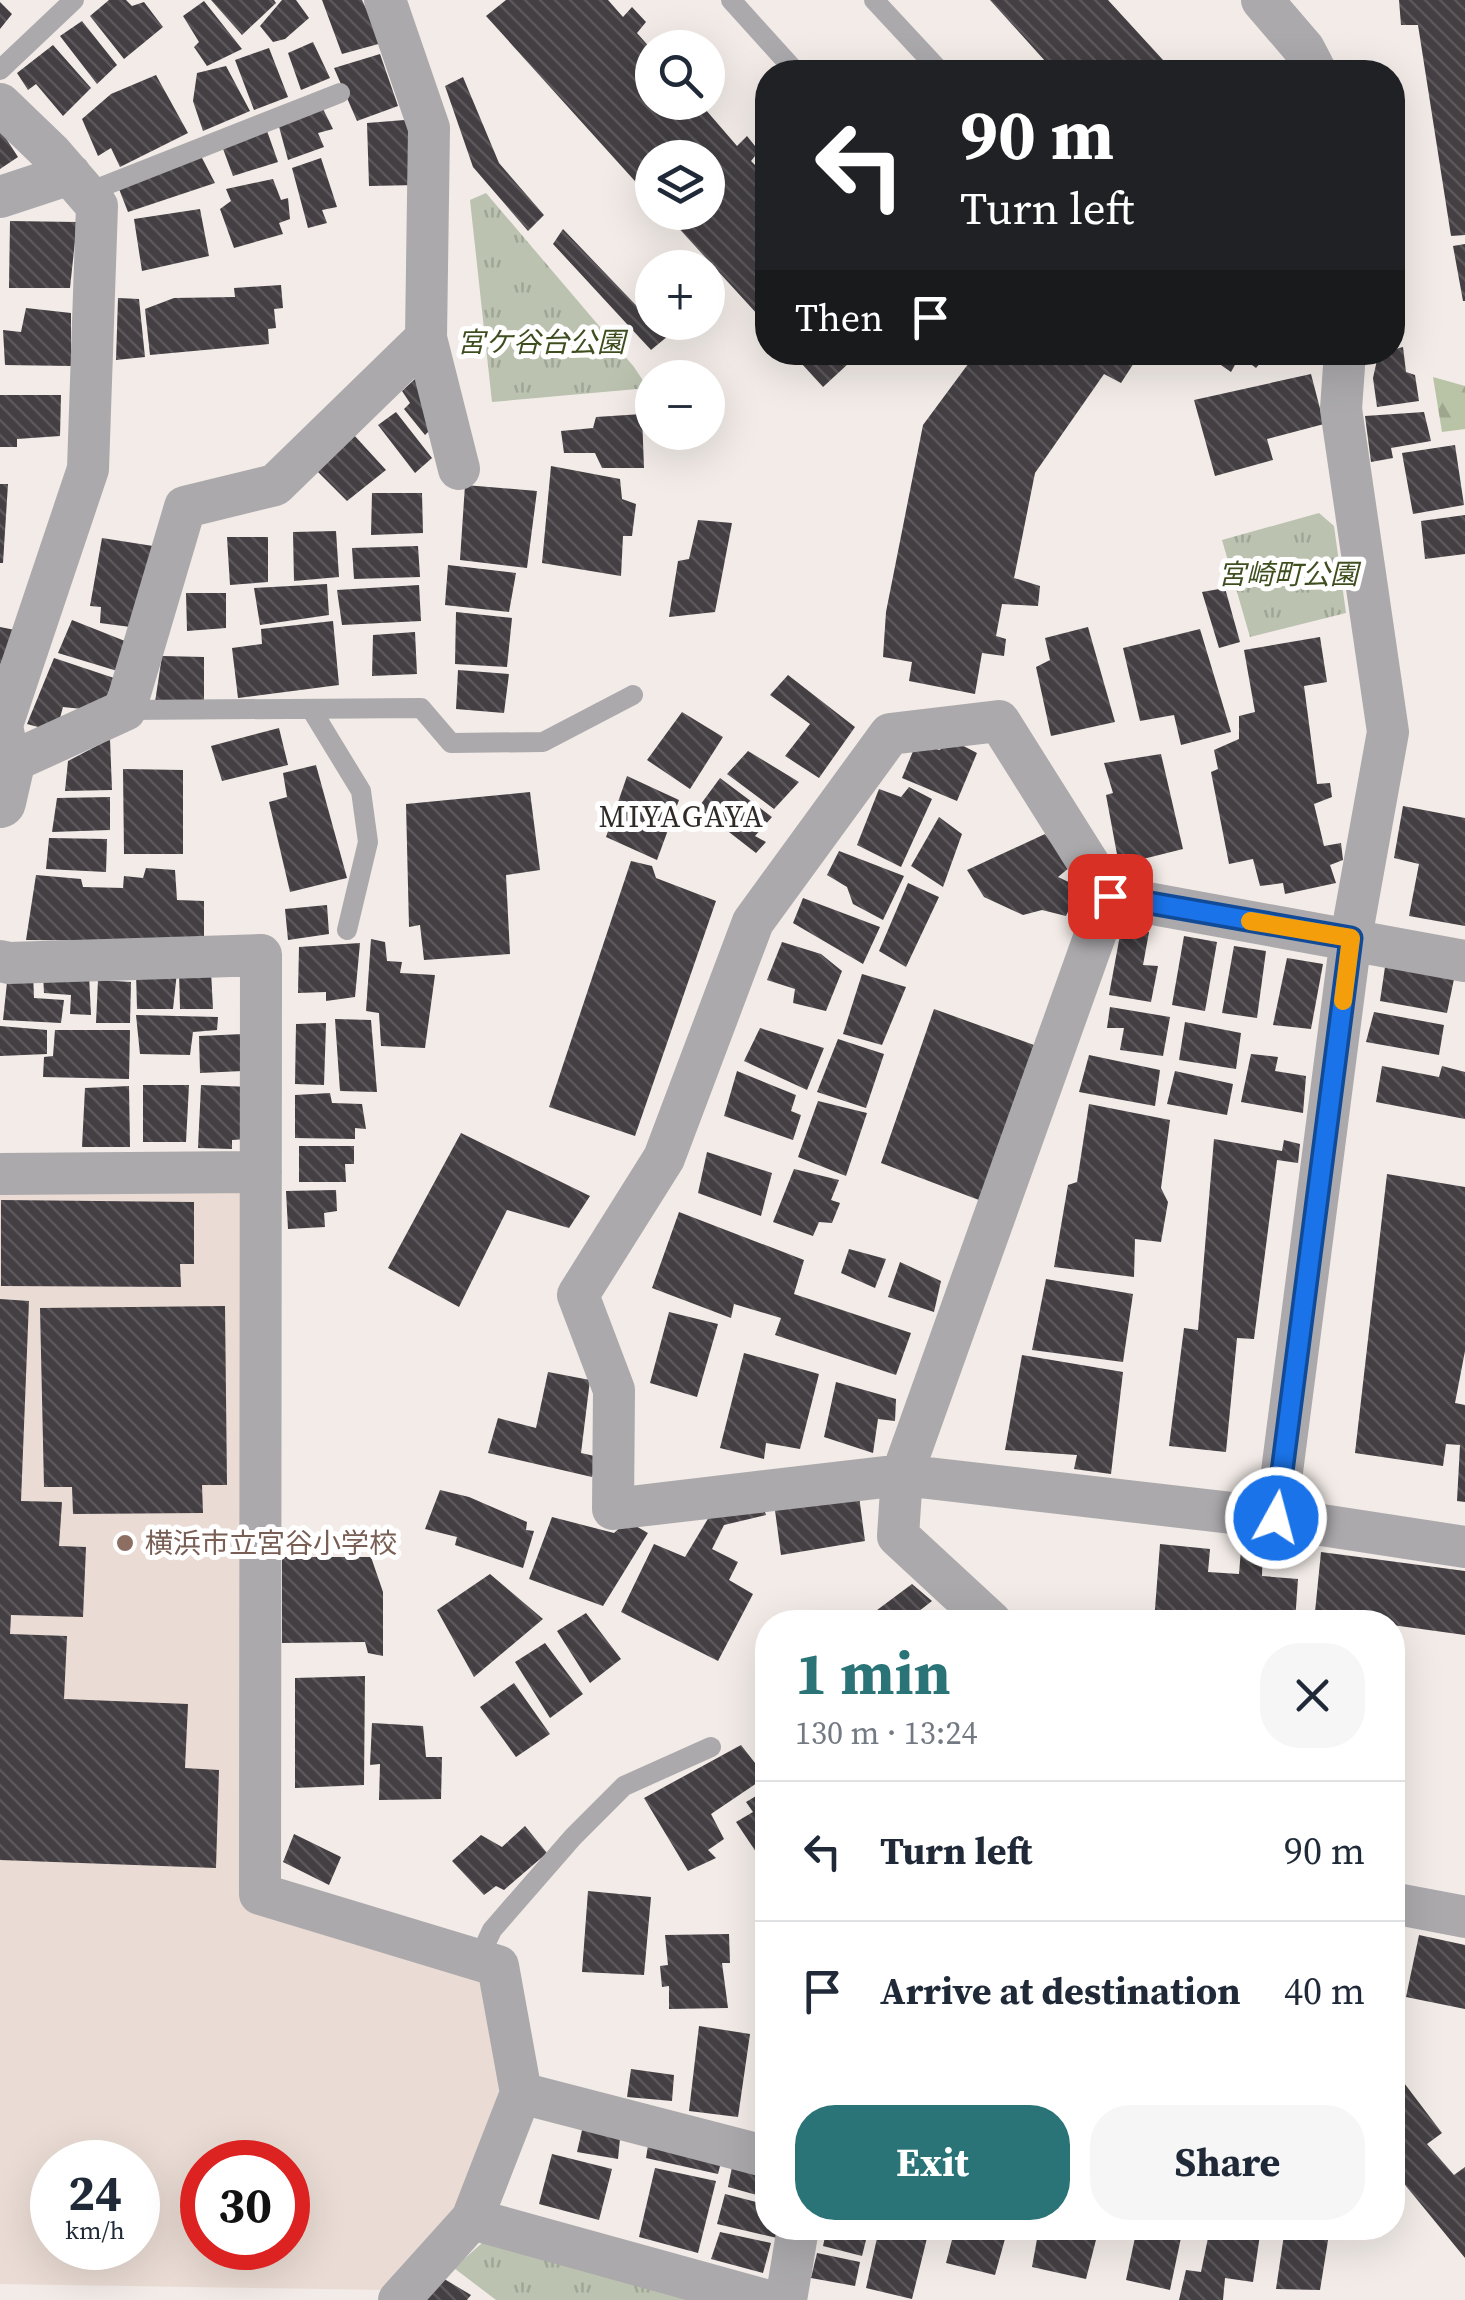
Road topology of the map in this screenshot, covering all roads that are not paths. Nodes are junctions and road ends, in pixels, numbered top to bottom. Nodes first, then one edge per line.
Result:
1 (74, 0) edge
2 (385, 0) edge
3 (730, 0) edge
4 (874, 0) edge
5 (1273, 4) edge
6 (785, 60) edge
7 (930, 60) edge
8 (1310, 60) edge
9 (0, 70) edge
10 (340, 93) dead end
11 (0, 104) edge
12 (78, 184) junction
13 (0, 197) edge
14 (426, 338) junction
15 (1344, 365) edge
16 (459, 469) dead end
17 (632, 695) dead end
18 (311, 709) junction
19 (125, 710) junction
20 (3, 775) edge
21 (1110, 896) junction
22 (347, 930) dead end
23 (1351, 938) junction
24 (0, 960) edge
25 (1465, 960) edge
26 (261, 1172) junction
27 (0, 1174) edge
28 (902, 1475) junction
29 (1276, 1518) junction
30 (1465, 1547) edge
31 (978, 1610) edge
32 (712, 1747) dead end
33 (1405, 1906) edge
34 (1465, 1917) edge
35 (483, 1946) junction
36 (520, 2093) junction
37 (755, 2154) edge
38 (472, 2219) junction
39 (796, 2240) edge
40 (398, 2300) edge
41 (765, 2300) edge
42 (786, 2300) edge

1 - 9 lane
2 - 14 street
3 - 6 lane
4 - 7 lane
5 - 8 street
10 - 12 lane
11 - 12 street
12 - 13 street
12 - 20 street
14 - 16 street
14 - 19 street
15 - 23 street
17 - 18 lane
18 - 19 lane
18 - 22 lane
19 - 20 street
21 - 23 street
21 - 28 street
21 - 28 street
23 - 25 street
23 - 29 street
24 - 26 street
26 - 27 street
26 - 35 street
28 - 29 street
28 - 31 street
29 - 30 street
32 - 35 lane
33 - 34 street
35 - 36 street
36 - 37 street
36 - 38 street
38 - 40 street
38 - 41 street
39 - 42 street

